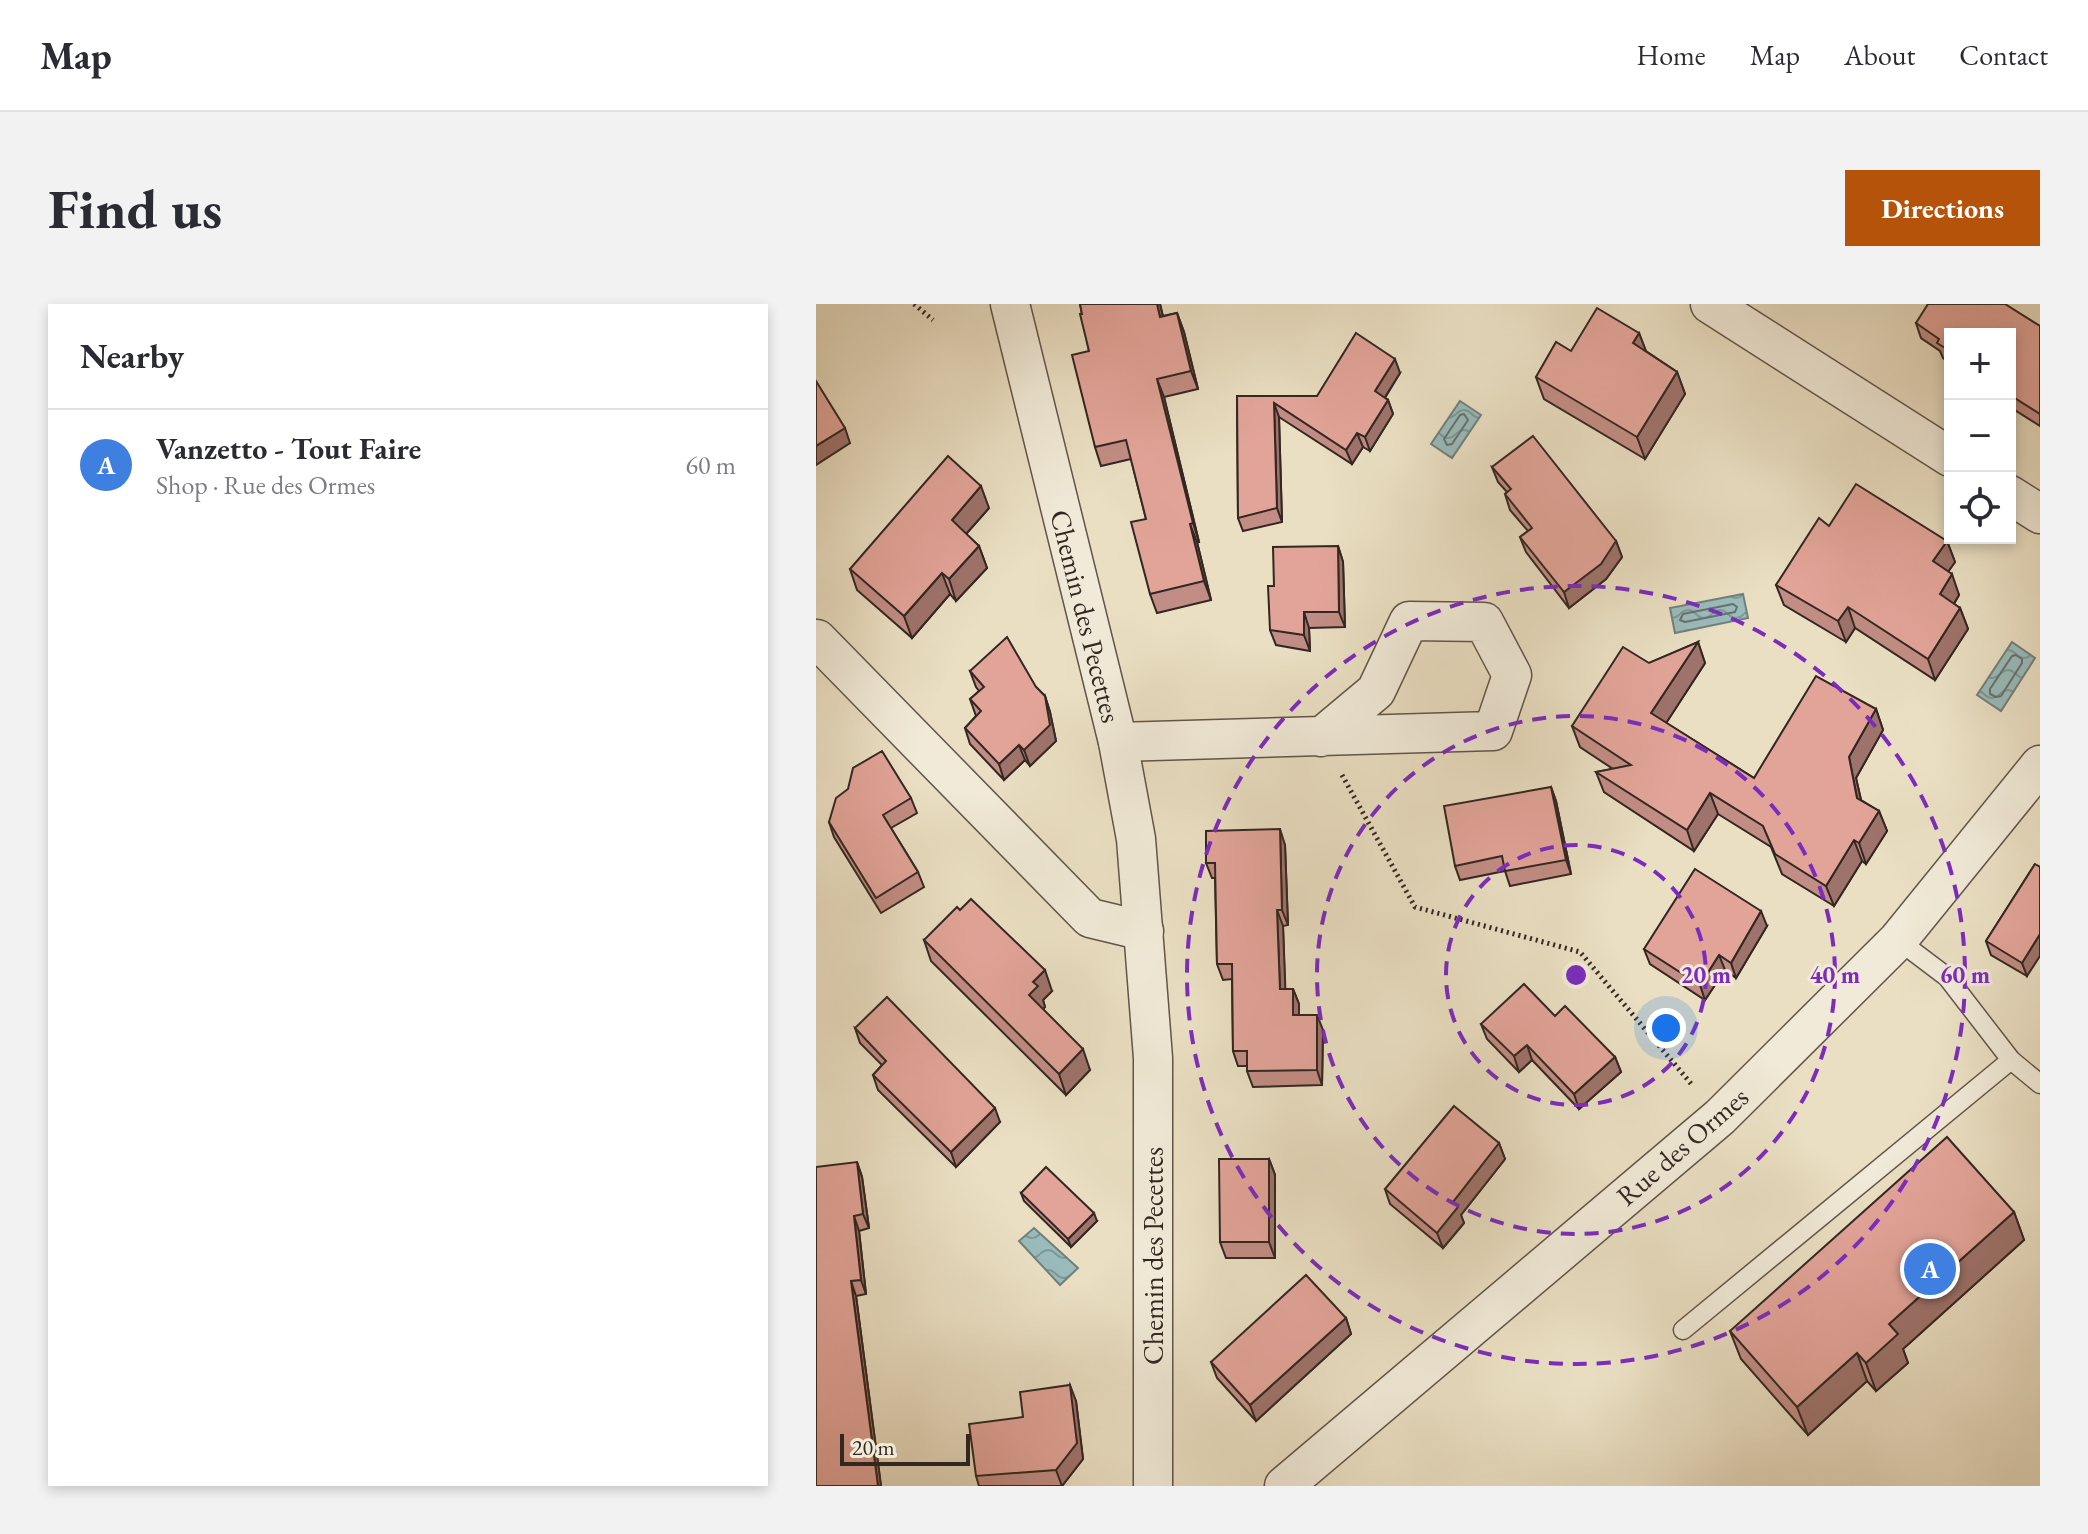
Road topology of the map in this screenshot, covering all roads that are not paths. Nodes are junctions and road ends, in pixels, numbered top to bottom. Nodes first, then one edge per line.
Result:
1 (1010, 304) edge
2 (1710, 304) edge
3 (1944, 453) edge
4 (2016, 499) edge
5 (2040, 514) edge
6 (817, 639) edge
7 (1321, 737) junction
8 (1118, 742) junction
9 (2040, 765) edge
10 (1144, 931) junction
11 (1898, 940) junction
12 (2011, 1060) junction
13 (2040, 1084) edge
14 (1683, 1330) dead end
15 (1153, 1486) edge
16 (1284, 1486) edge

1 - 8 street, Chemin des Pecettes
2 - 3 street
4 - 5 street
6 - 10 street
7 - 7 street
7 - 8 street
8 - 10 street, Chemin des Pecettes
9 - 11 street, Rue des Ormes
10 - 15 street, Chemin des Pecettes
11 - 12 lane
11 - 16 street, Rue des Ormes
12 - 13 lane
12 - 14 lane

